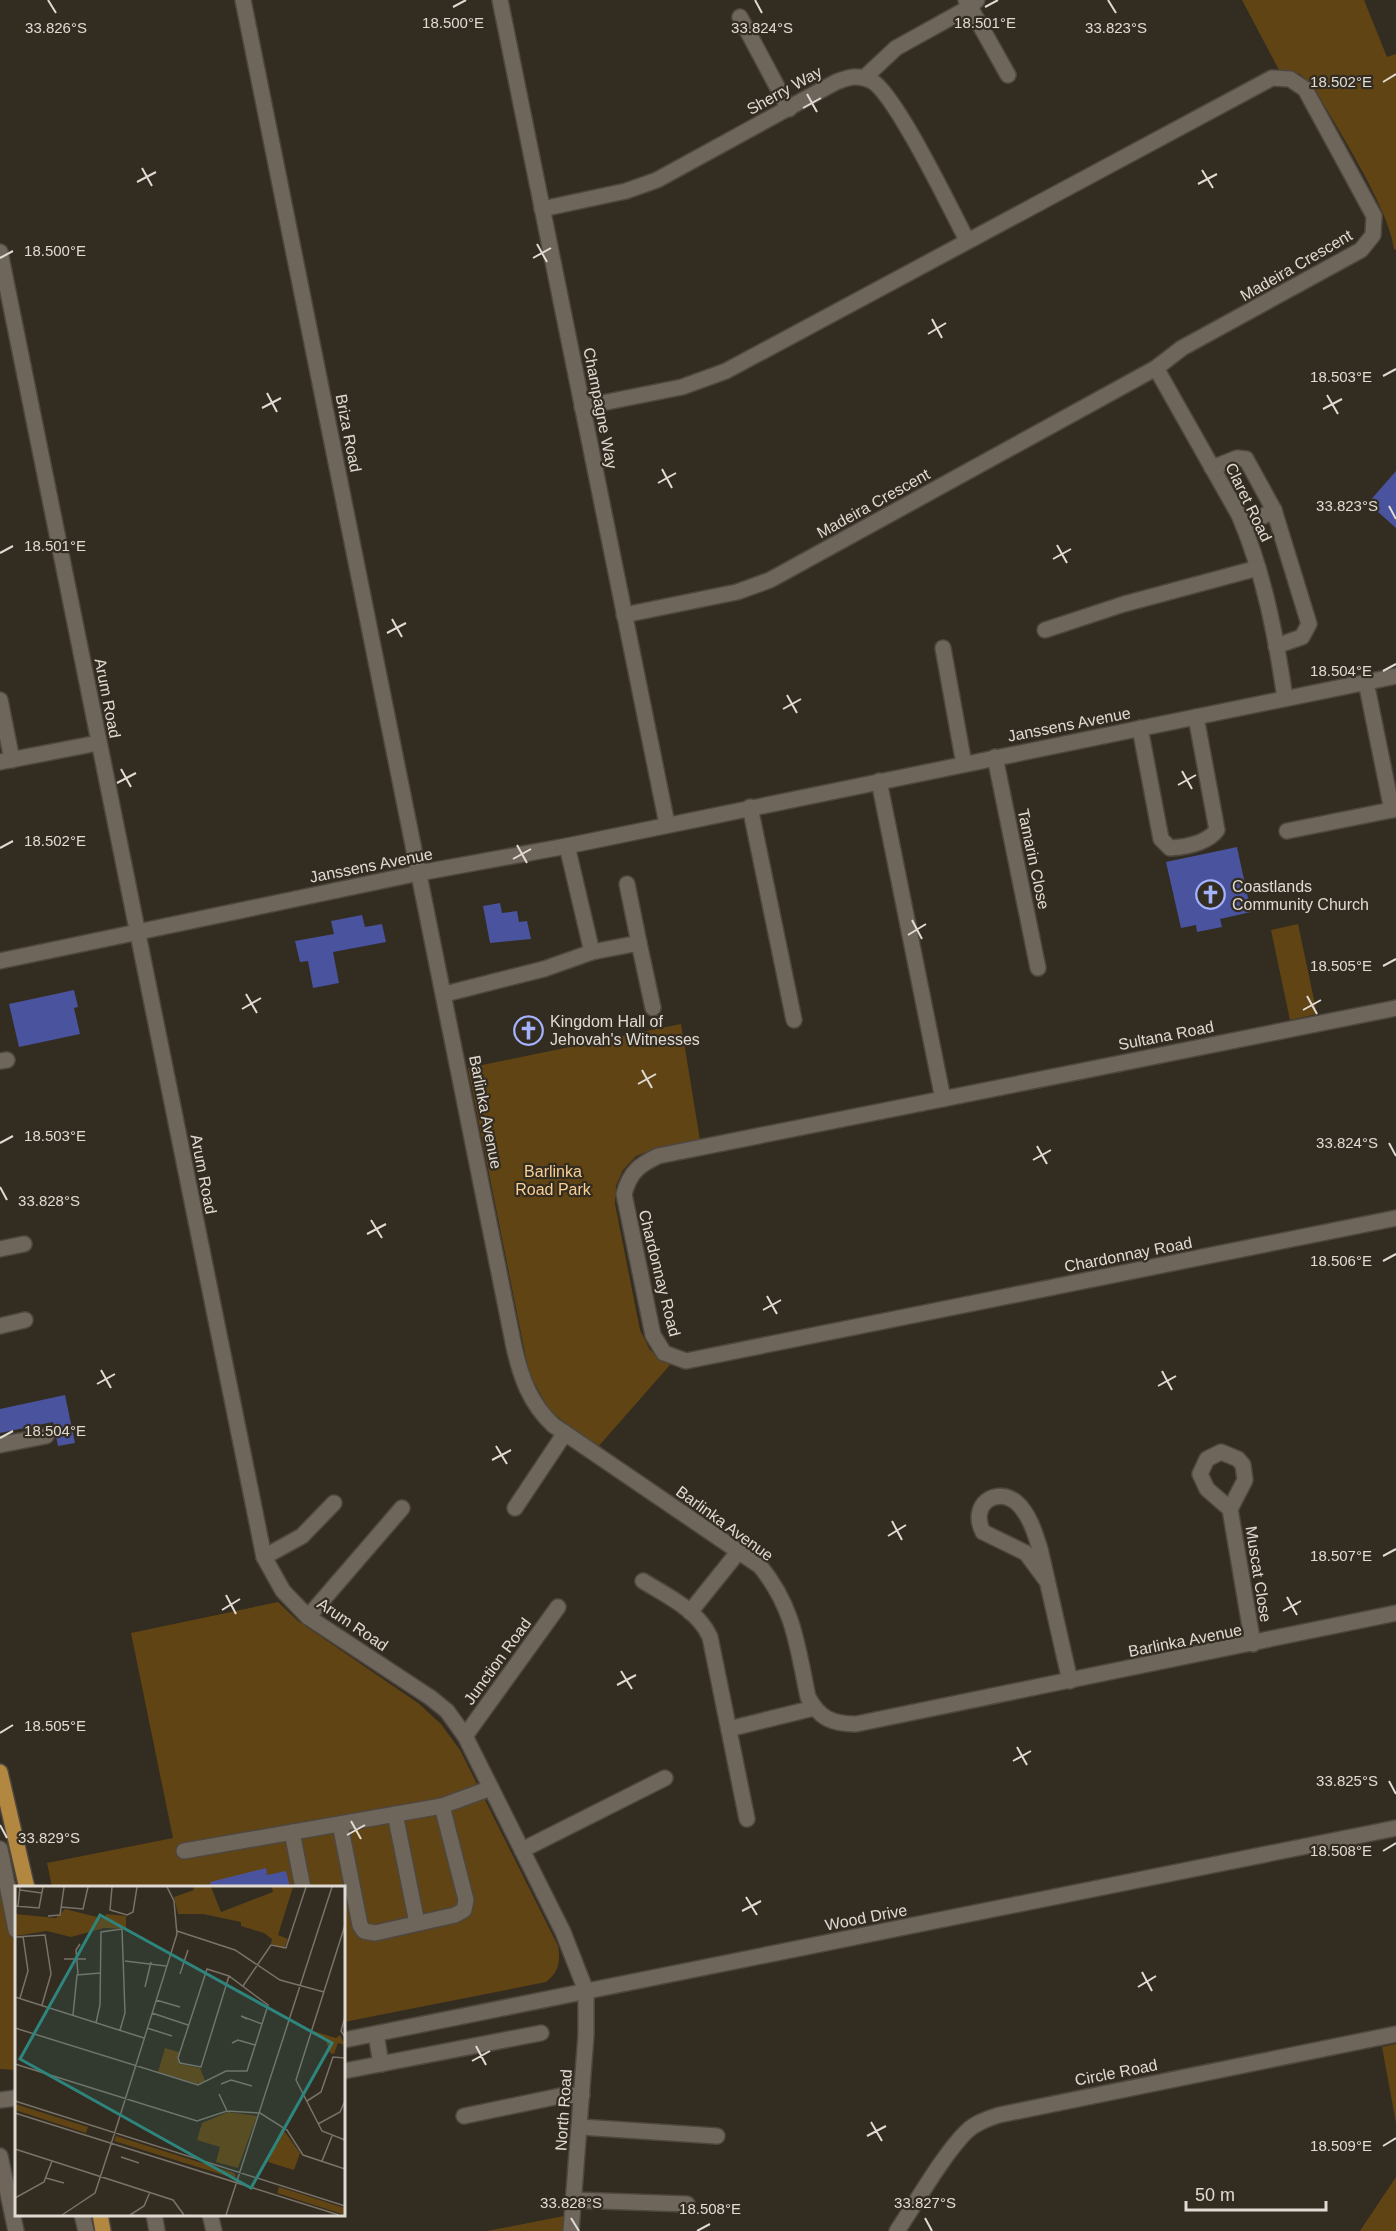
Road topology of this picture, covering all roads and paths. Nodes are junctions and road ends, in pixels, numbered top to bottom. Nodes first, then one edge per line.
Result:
1 (243, 0) edge
2 (500, 0) edge
3 (971, 2) edge
4 (740, 17) dead end
5 (868, 73) junction
6 (1008, 75) dead end
7 (789, 109) junction
8 (542, 208) junction
9 (967, 240) junction
10 (0, 252) edge
11 (1156, 368) junction
12 (582, 407) junction
13 (1212, 468) junction
14 (1274, 510) junction
15 (1244, 527) junction
16 (1258, 568) junction
17 (624, 615) junction
18 (1045, 630) dead end
19 (1276, 646) junction
20 (943, 648) dead end
21 (1396, 676) edge
22 (1366, 682) junction
23 (1285, 698) junction
24 (0, 700) edge
25 (1196, 717) junction
26 (1140, 728) junction
27 (98, 742) junction
28 (995, 757) junction
29 (6, 761) edge
30 (964, 764) junction
31 (879, 781) junction
32 (750, 807) junction
33 (1394, 809) edge
34 (667, 824) junction
35 (1287, 831) dead end
36 (567, 846) junction
37 (419, 873) junction
38 (627, 884) dead end
39 (136, 931) junction
40 (639, 943) junction
41 (592, 952) junction
42 (0, 961) edge
43 (1038, 968) dead end
44 (445, 994) junction
45 (653, 1008) dead end
46 (1396, 1008) edge
47 (794, 1020) dead end
48 (943, 1099) junction
49 (1396, 1218) edge
50 (24, 1244) dead end
51 (0, 1249) edge
52 (26, 1320) dead end
53 (0, 1326) edge
54 (565, 1433) junction
55 (46, 1436) dead end
56 (0, 1446) edge
57 (334, 1503) dead end
58 (402, 1508) dead end
59 (515, 1509) dead end
60 (1230, 1509) dead end
61 (739, 1551) junction
62 (264, 1557) junction
63 (1046, 1580) junction
64 (643, 1581) dead end
65 (558, 1607) dead end
66 (690, 1612) junction
67 (1396, 1613) edge
68 (308, 1617) junction
69 (1253, 1644) junction
70 (1070, 1681) junction
71 (814, 1708) junction
72 (729, 1729) junction
73 (465, 1736) junction
74 (0, 1772) edge
75 (665, 1778) dead end
76 (491, 1788) junction
77 (442, 1806) junction
78 (395, 1814) junction
79 (747, 1819) dead end
80 (340, 1824) junction
81 (1396, 1828) edge
82 (292, 1832) junction
83 (0, 1849) edge
84 (522, 1850) junction
85 (184, 1851) dead end
86 (27, 1886) edge
87 (303, 1886) edge
88 (417, 1923) junction
89 (15, 1925) edge
90 (586, 1991) junction
91 (541, 2033) dead end
92 (376, 2034) junction
93 (1396, 2034) edge
94 (345, 2040) edge
95 (381, 2064) junction
96 (345, 2071) edge
97 (582, 2095) junction
98 (15, 2098) edge
99 (0, 2100) edge
100 (464, 2116) dead end
101 (580, 2127) junction
102 (717, 2136) dead end
103 (0, 2156) edge
104 (574, 2200) junction
105 (687, 2204) dead end
106 (82, 2216) edge
107 (100, 2216) edge
108 (154, 2216) edge
109 (210, 2216) edge
110 (16, 2231) edge
111 (86, 2231) edge
112 (103, 2231) edge
113 (157, 2231) edge
114 (214, 2231) edge
115 (571, 2231) edge
116 (897, 2231) edge

1 - 37 street, Briza Road
2 - 8 street, Champagne Way
3 - 5 street
3 - 6 street
4 - 7 street
5 - 7 street, Sherry Way
5 - 9 street
7 - 8 street, Sherry Way
8 - 12 street, Champagne Way
9 - 11 street, Madeira Crescent
9 - 12 street, Madeira Crescent
10 - 27 street, Arum Road
11 - 13 street, Claret Road
11 - 17 street, Madeira Crescent
12 - 17 street, Champagne Way
13 - 14 street
13 - 15 street, Claret Road
14 - 15 street
14 - 19 street
15 - 16 street, Claret Road
16 - 18 street
16 - 19 street, Claret Road
17 - 34 street, Champagne Way
19 - 23 street, Claret Road
20 - 30 street
21 - 22 street, Janssens Avenue
22 - 23 street, Janssens Avenue
22 - 33 street
23 - 25 street, Janssens Avenue
24 - 29 street
25 - 26 street, Janssens Avenue
25 - 26 street
26 - 28 street, Janssens Avenue
27 - 29 street
27 - 39 street, Arum Road
28 - 30 street, Janssens Avenue
28 - 43 street, Tamarin Close
30 - 31 street, Janssens Avenue
31 - 32 street, Janssens Avenue
31 - 48 street
32 - 34 street, Janssens Avenue
32 - 47 street
33 - 35 street
34 - 36 street, Janssens Avenue
36 - 37 street, Janssens Avenue
36 - 41 street
37 - 39 street, Janssens Avenue
37 - 44 street, Barlinka Avenue
38 - 40 street
39 - 42 street, Janssens Avenue
39 - 62 street, Arum Road
40 - 41 street
40 - 45 street
41 - 44 street
44 - 54 street, Barlinka Avenue
46 - 48 street, Sultana Road
48 - 49 street, Chardonnay Road
50 - 51 street
52 - 53 street
54 - 59 street
54 - 61 street, Barlinka Avenue
55 - 56 street
57 - 62 street
58 - 68 street
60 - 69 street, Muscat Close
61 - 66 street
61 - 71 street, Barlinka Avenue
62 - 68 street, Arum Road
63 - 63 street
63 - 70 street
64 - 66 street
65 - 73 street, Junction Road
66 - 72 street
67 - 69 street, Barlinka Avenue
68 - 73 street, Arum Road
69 - 70 street, Barlinka Avenue
70 - 71 street, Barlinka Avenue
71 - 72 street
72 - 79 street
73 - 76 street, Arum Road
74 - 86 main road
75 - 84 street
76 - 77 street
76 - 84 street, Arum Road
77 - 78 street
77 - 88 street
78 - 80 street
78 - 88 street
80 - 82 street
80 - 88 street
81 - 90 street, Wood Drive
82 - 85 street
82 - 87 street
83 - 89 street
84 - 90 street, Arum Road
90 - 92 street, Wood Drive
90 - 97 street, North Road
91 - 95 street
92 - 94 street, Wood Drive
92 - 95 street
93 - 116 street, Circle Road
95 - 96 street
97 - 100 street
97 - 101 street, North Road
98 - 99 street
101 - 102 street
101 - 104 street, North Road
103 - 110 street
104 - 105 street
104 - 115 street, North Road
106 - 111 street
107 - 112 main road
108 - 113 street
109 - 114 street

